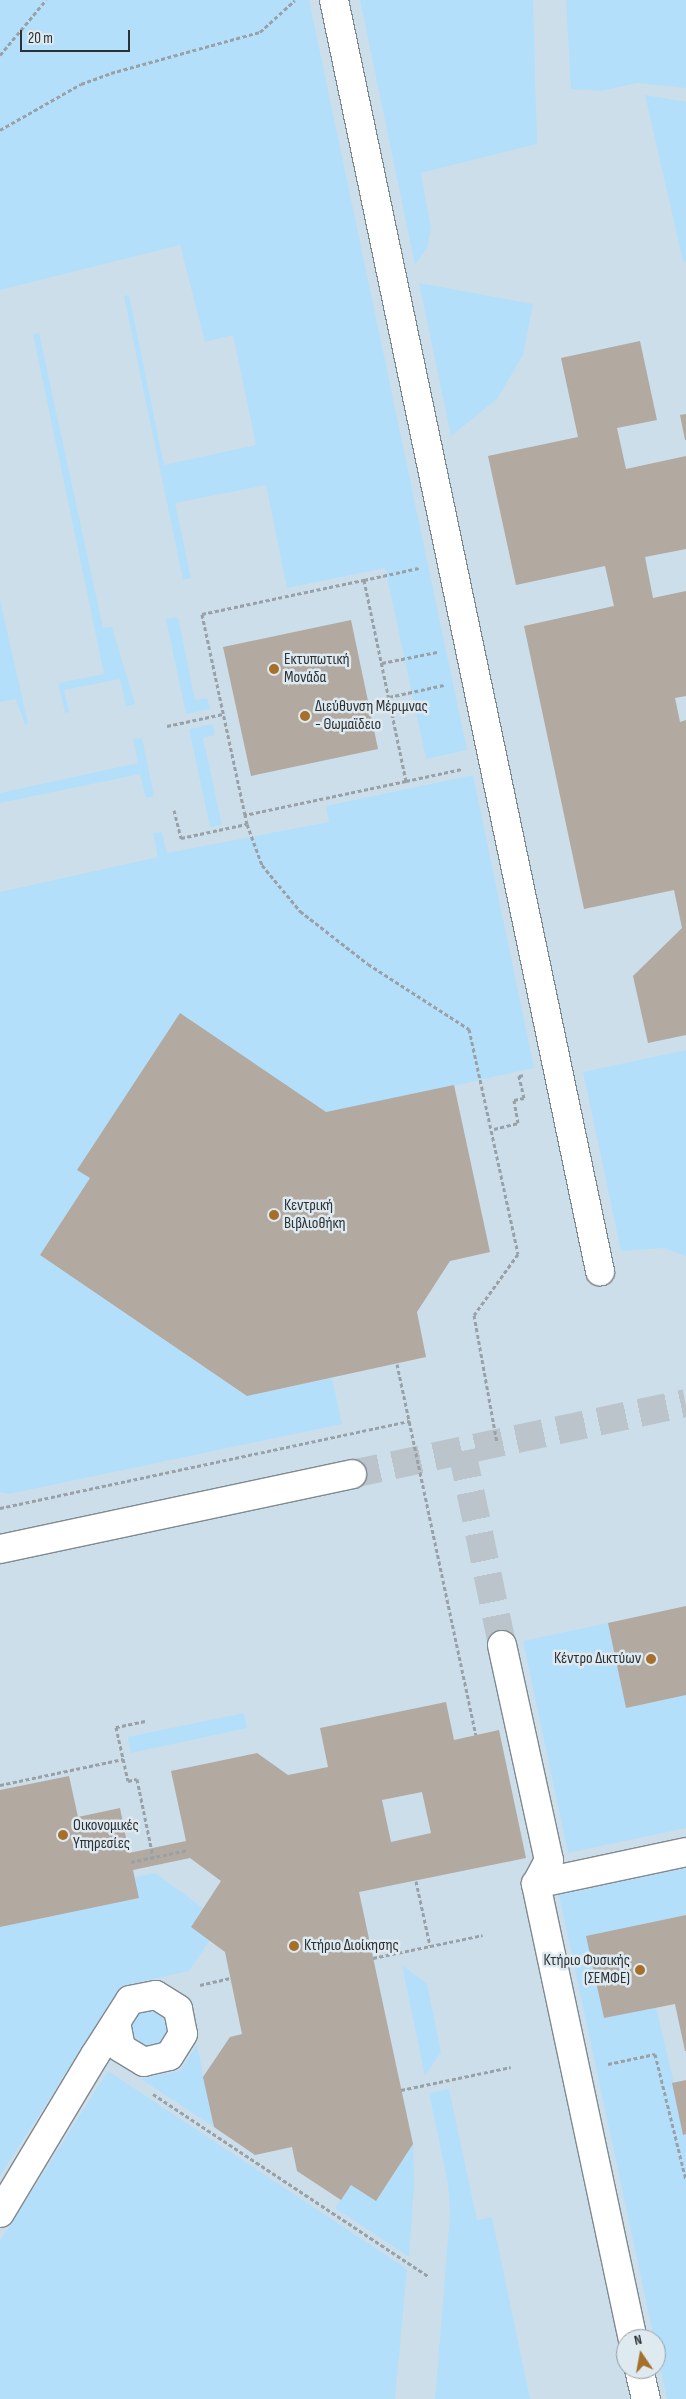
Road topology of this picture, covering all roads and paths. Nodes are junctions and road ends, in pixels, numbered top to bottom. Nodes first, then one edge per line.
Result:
1 (46, 0) edge
2 (295, 0) edge
3 (334, 0) edge
4 (0, 55) edge
5 (0, 130) edge
6 (450, 561) junction
7 (364, 580) junction
8 (468, 645) junction
9 (382, 663) junction
10 (474, 679) junction
11 (389, 697) junction
12 (223, 714) junction
13 (167, 726) dead end
14 (493, 762) junction
15 (406, 781) junction
16 (174, 810) dead end
17 (245, 815) junction
18 (247, 824) junction
19 (519, 1076) dead end
20 (494, 1129) junction
21 (600, 1271) dead end
22 (397, 1364) dead end
23 (410, 1421) junction
24 (497, 1443) dead end
25 (352, 1474) tunnel mouth
26 (0, 1508) edge
27 (0, 1549) edge
28 (502, 1645) tunnel mouth
29 (144, 1721) dead end
30 (476, 1735) dead end
31 (123, 1759) junction
32 (0, 1785) edge
33 (188, 1850) dead end
34 (686, 1852) edge
35 (153, 1857) junction
36 (131, 1862) dead end
37 (416, 1881) dead end
38 (536, 1884) junction
39 (483, 1935) dead end
40 (430, 1946) junction
41 (373, 1958) dead end
42 (116, 2022) dead end
43 (511, 2067) dead end
44 (576, 2071) junction
45 (144, 2088) dead end
46 (401, 2090) dead end
47 (686, 2180) edge
48 (0, 2213) edge
49 (429, 2277) dead end
50 (631, 2329) edge
51 (641, 2379) edge
52 (646, 2399) edge

1 - 4 path
2 - 5 path
3 - 6 street
6 - 7 path
6 - 8 street
7 - 9 path
7 - 12 path
8 - 9 path
8 - 10 street
9 - 11 path
10 - 11 path
10 - 14 street
11 - 15 path
12 - 13 path
12 - 17 path
14 - 15 path
14 - 21 street
15 - 17 path
16 - 18 path
17 - 18 path
18 - 20 path
19 - 20 path
20 - 24 path
22 - 23 path
23 - 26 path
23 - 30 path
25 - 27 street
28 - 38 street
29 - 31 path
31 - 32 path
31 - 35 path
33 - 35 path
34 - 38 street
35 - 36 path
37 - 40 path
38 - 44 street
39 - 40 path
40 - 41 path
42 - 48 street
43 - 46 path
44 - 47 path
44 - 50 street
45 - 49 path
51 - 52 street

